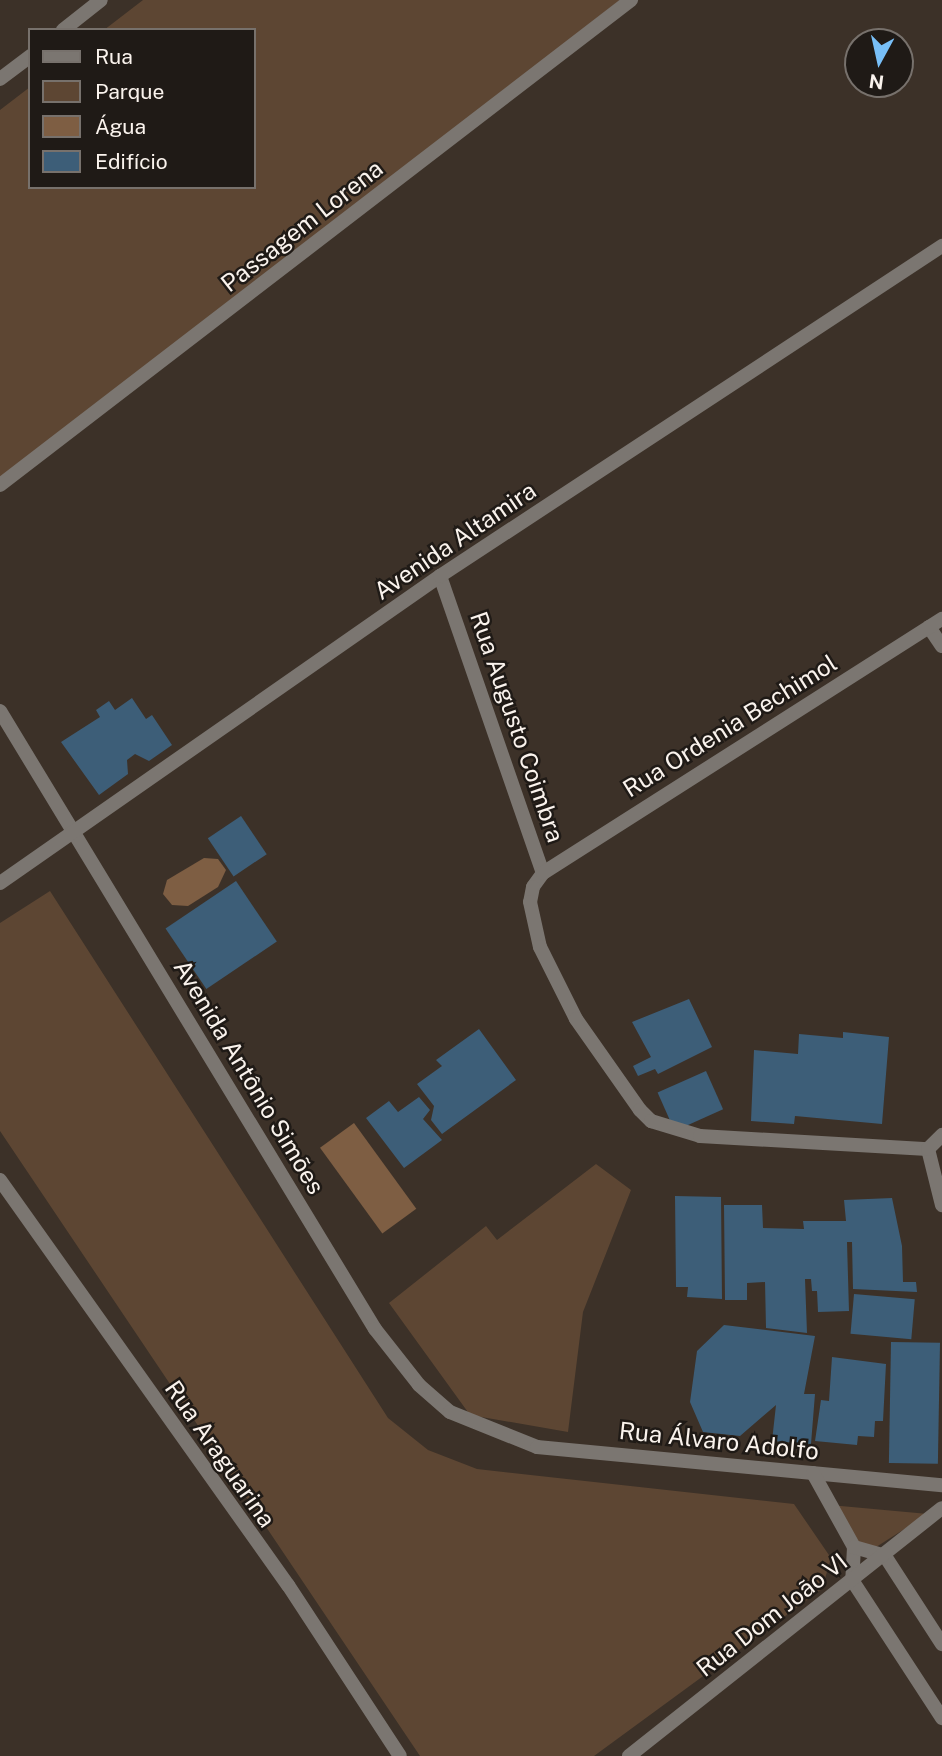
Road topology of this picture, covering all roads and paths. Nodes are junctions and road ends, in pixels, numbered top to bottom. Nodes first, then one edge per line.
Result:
1 (102, 0) edge
2 (631, 0) edge
3 (66, 28) edge
4 (28, 58) edge
5 (0, 79) edge
6 (942, 246) edge
7 (0, 485) edge
8 (440, 576) junction
9 (936, 623) edge
10 (942, 646) edge
11 (0, 711) edge
12 (74, 833) junction
13 (543, 873) junction
14 (0, 883) edge
15 (942, 1135) edge
16 (928, 1149) junction
17 (0, 1180) edge
18 (942, 1205) edge
19 (494, 1433) joint
20 (813, 1473) junction
21 (942, 1485) edge
22 (942, 1508) edge
23 (855, 1547) junction
24 (885, 1556) junction
25 (852, 1580) junction
26 (942, 1644) edge
27 (942, 1718) edge
28 (400, 1756) edge
29 (629, 1756) edge

1 - 3 street
2 - 7 street, Passagem Lorena
4 - 5 street
6 - 8 street, Avenida Altamira
8 - 12 street, Avenida Altamira
8 - 13 street, Rua Augusto Coimbra
9 - 10 street
9 - 13 street, Rua Ordenia Bechimol
11 - 12 street, Avenida Antônio Simões
12 - 14 street, Avenida Altamira
12 - 19 street, Avenida Antônio Simões
13 - 16 street, Rua Augusto Coimbra
15 - 16 street
16 - 18 street
17 - 28 street, Rua Araguarina
19 - 20 street, Rua Álvaro Adolfo
20 - 21 street, Rua Álvaro Adolfo
20 - 23 street
22 - 24 street, Rua Dom João VI
23 - 24 street
23 - 25 street
24 - 25 street, Rua Dom João VI
24 - 26 street
25 - 27 street
25 - 29 street, Rua Dom João VI

